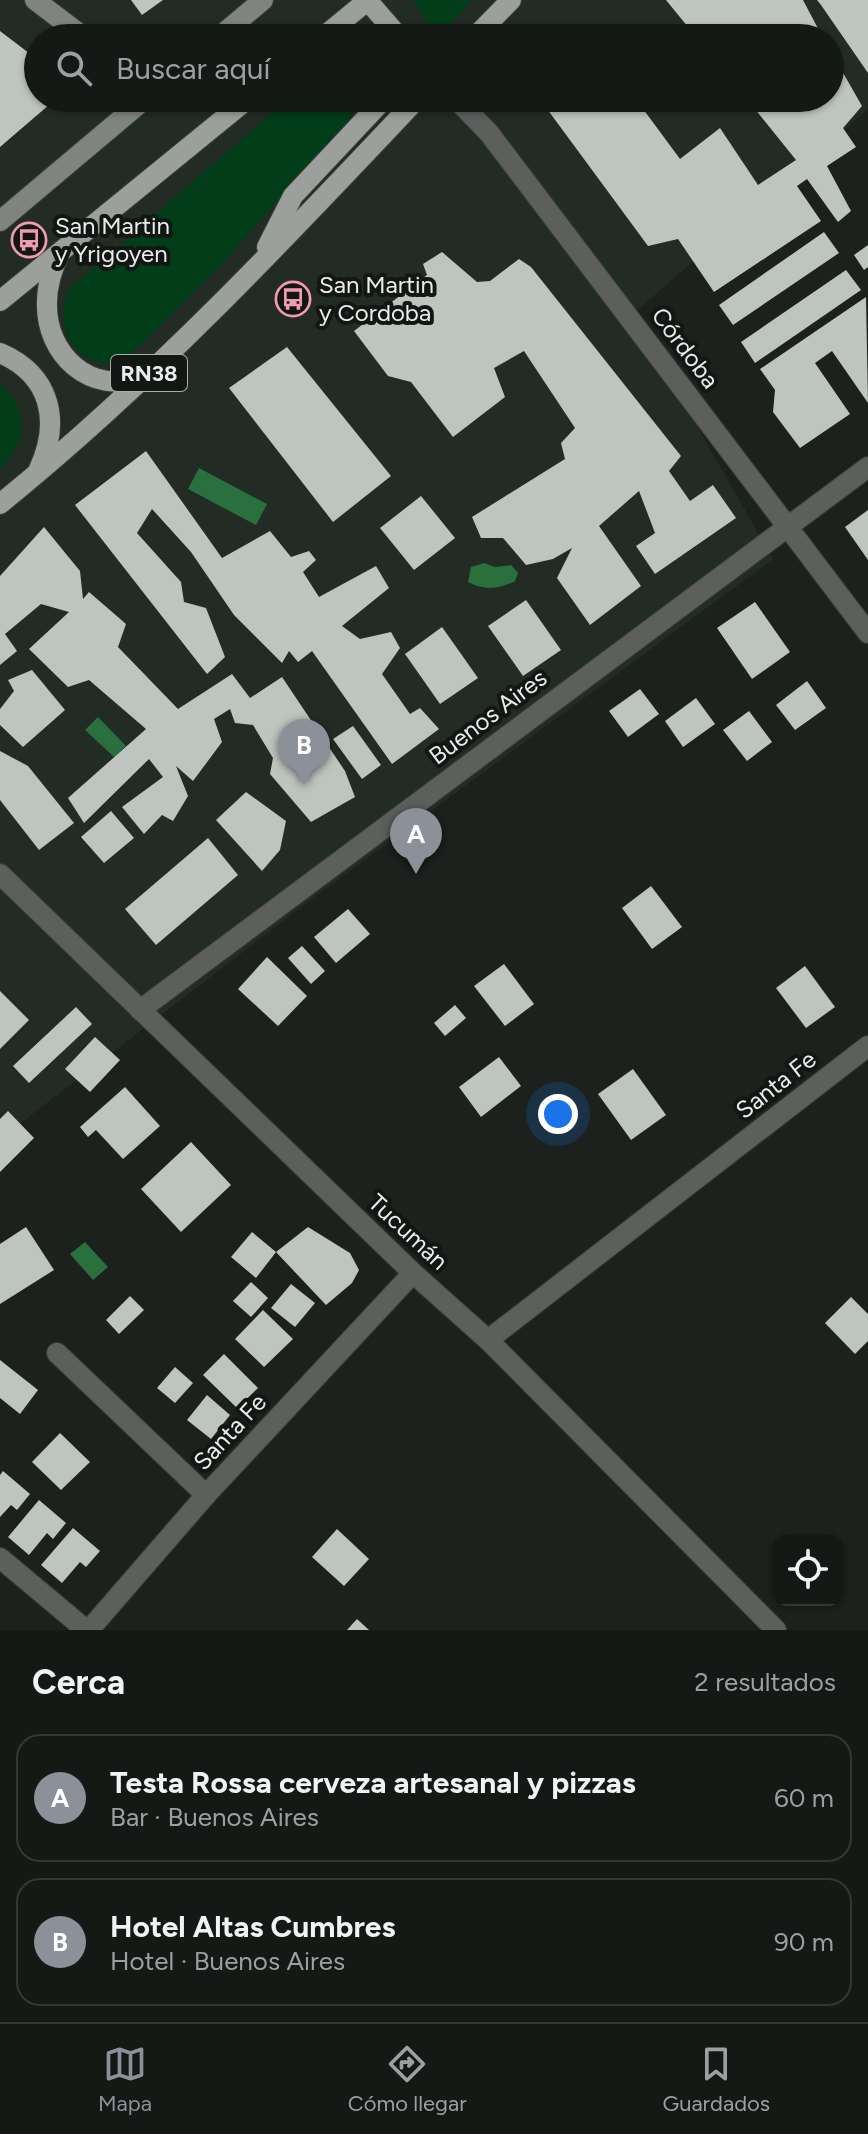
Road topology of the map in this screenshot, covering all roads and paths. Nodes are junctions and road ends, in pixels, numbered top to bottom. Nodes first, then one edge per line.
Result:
1 (35, 0) edge
2 (263, 0) edge
3 (367, 0) edge
4 (511, 0) edge
5 (67, 24) edge
6 (235, 24) edge
7 (339, 24) edge
8 (385, 24) edge
9 (488, 24) edge
10 (129, 112) edge
11 (232, 112) edge
12 (372, 112) edge
13 (405, 112) edge
14 (469, 112) edge
15 (0, 221) edge
16 (59, 253) junction
17 (256, 269) junction
18 (1, 298) edge
19 (0, 353) edge
20 (151, 372) junction
21 (868, 467) edge
22 (37, 472) junction
23 (0, 504) edge
24 (788, 526) junction
25 (868, 633) edge
26 (0, 874) edge
27 (140, 1010) junction
28 (868, 1046) edge
29 (413, 1273) junction
30 (488, 1340) junction
31 (57, 1353) dead end
32 (206, 1495) junction
33 (0, 1558) edge
34 (88, 1630) edge
35 (776, 1630) edge

1 - 5 main road
2 - 6 main road
3 - 7 main road
3 - 8 main road
4 - 9 main road
10 - 15 main road
11 - 16 main road
12 - 17 main road
13 - 17 main road, RN38
14 - 24 street, Córdoba
16 - 18 main road
16 - 20 main road
17 - 20 main road, RN38
19 - 22 main road
20 - 22 main road, RN38
21 - 24 street, Buenos Aires
22 - 23 main road, RN38
24 - 25 street, Córdoba
24 - 27 street, Buenos Aires
26 - 27 street, Tucumán
27 - 29 street, Tucumán
28 - 30 street, Santa Fe
29 - 30 street, Tucumán
29 - 32 street, Santa Fe
30 - 35 street, Tucumán
31 - 32 street
32 - 34 street, Santa Fe
33 - 34 street

